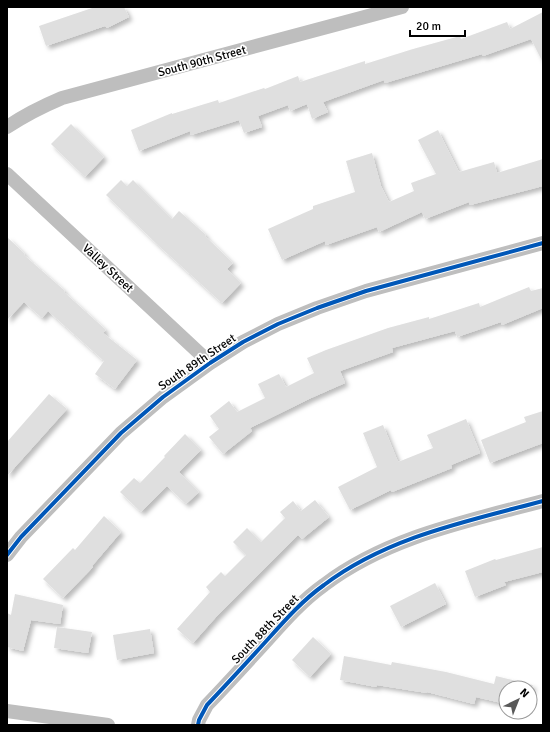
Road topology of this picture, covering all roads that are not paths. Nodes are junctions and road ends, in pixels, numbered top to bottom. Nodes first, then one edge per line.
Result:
1 (402, 7) edge
2 (7, 127) edge
3 (7, 174) edge
4 (543, 242) edge
5 (210, 363) junction
6 (543, 501) edge
7 (7, 555) edge
8 (7, 711) edge
9 (108, 725) edge
10 (198, 725) edge

1 - 2 street, South 90th Street
3 - 5 street, Valley Street
4 - 5 street, South 89th Street
5 - 7 street, South 89th Street
6 - 10 street, South 88th Street
8 - 9 street

